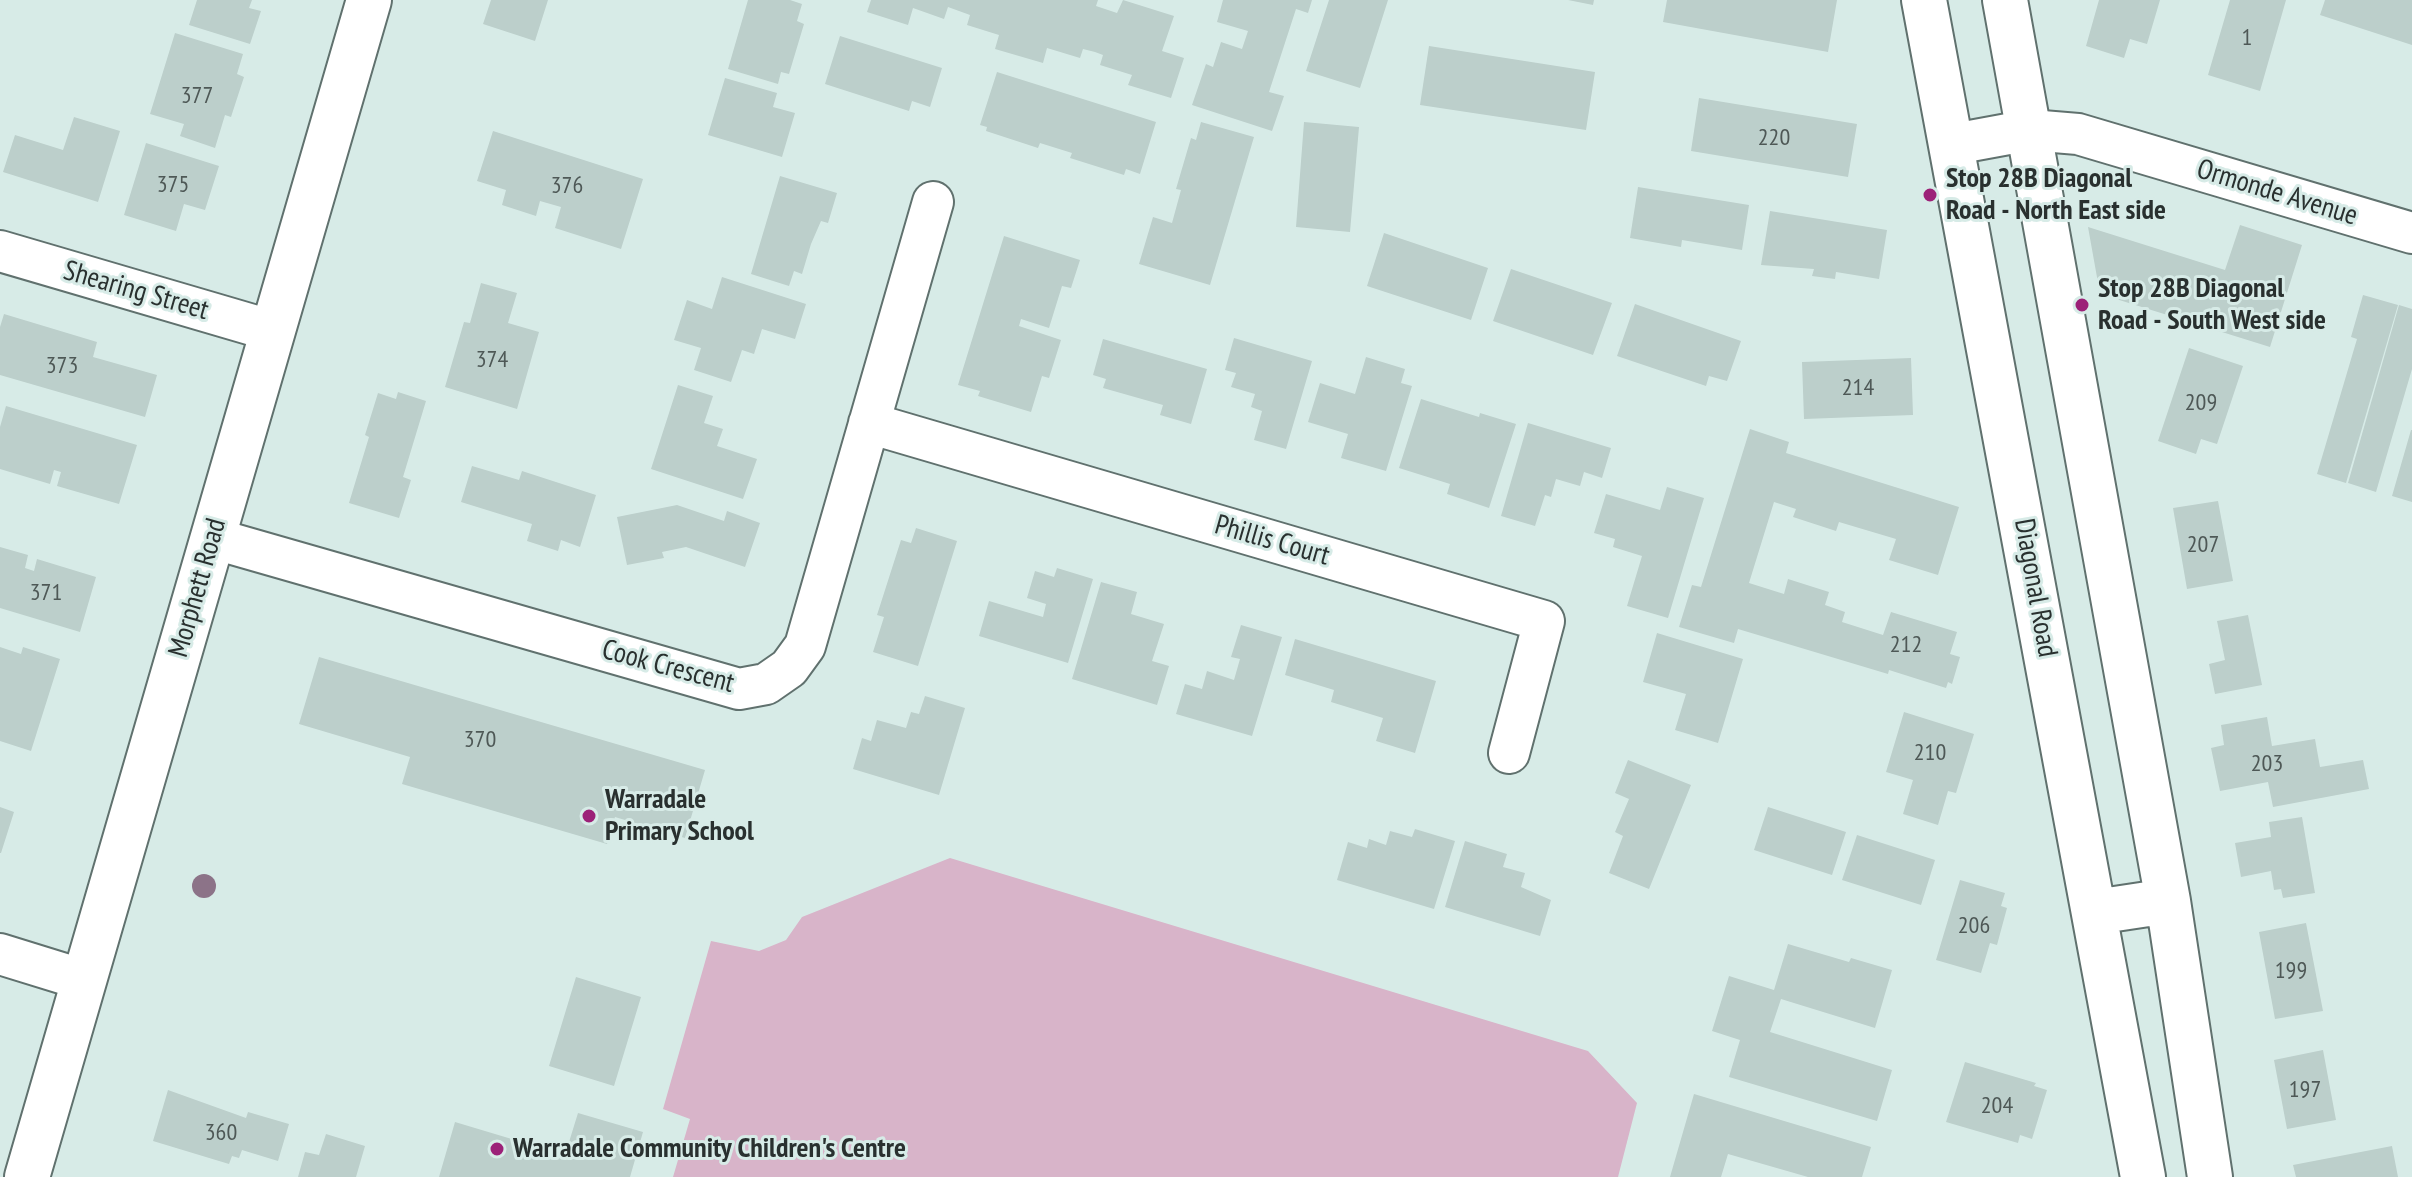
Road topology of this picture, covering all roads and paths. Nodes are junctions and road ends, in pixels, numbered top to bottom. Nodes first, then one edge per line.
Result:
1 (369, 0) edge
2 (1924, 0) edge
3 (2005, 0) edge
4 (2030, 130) junction
5 (1954, 144) junction
6 (933, 202) dead end
7 (2412, 233) edge
8 (0, 251) edge
9 (273, 331) junction
10 (869, 423) junction
11 (212, 538) junction
12 (1509, 753) dead end
13 (2168, 901) junction
14 (2095, 912) junction
15 (0, 954) edge
16 (84, 980) junction
17 (27, 1177) edge
18 (2143, 1177) edge
19 (2210, 1177) edge

1 - 9 main road, Morphett Road
2 - 5 main road, Diagonal Road
3 - 4 main road
4 - 5 street, Ormonde Avenue
4 - 7 street, Ormonde Avenue
4 - 13 main road
5 - 14 main road, Diagonal Road
6 - 10 street, Cook Crescent
8 - 9 street, Shearing Street
9 - 11 main road, Morphett Road
10 - 11 street, Cook Crescent
10 - 12 street, Phillis Court
11 - 16 main road, Morphett Road
13 - 14 main road
13 - 19 main road
14 - 18 main road, Diagonal Road
15 - 16 street
16 - 17 main road, Morphett Road

